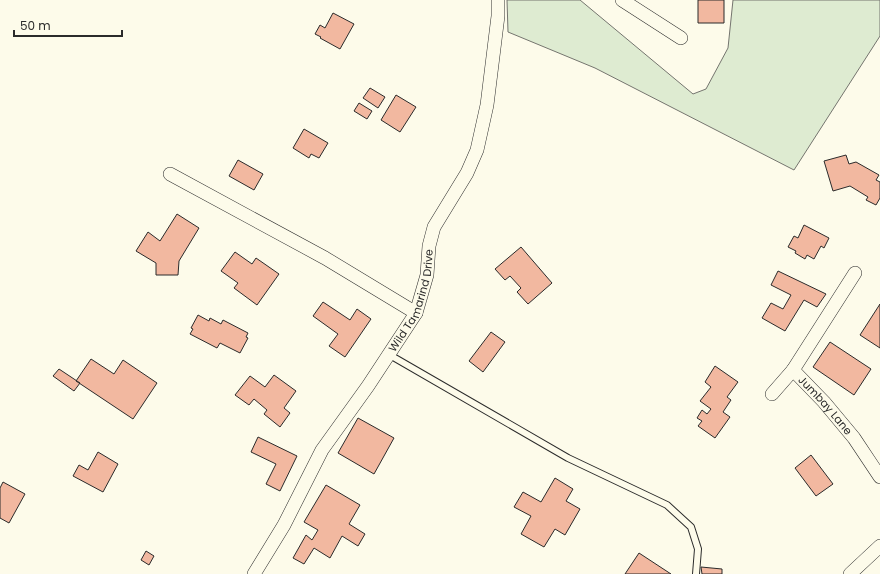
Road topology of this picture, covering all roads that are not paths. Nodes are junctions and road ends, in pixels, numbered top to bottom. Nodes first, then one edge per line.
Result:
1 (498, 0) edge
2 (622, 0) edge
3 (681, 38) dead end
4 (170, 174) dead end
5 (855, 272) dead end
6 (416, 313) junction
7 (388, 354) junction
8 (793, 370) junction
9 (772, 394) dead end
10 (880, 477) edge
11 (880, 546) edge
12 (254, 574) edge
13 (696, 574) edge
14 (850, 574) edge

1 - 6 street, Wild Tamarind Drive
2 - 3 street
4 - 6 street
5 - 8 street, Jumbay Lane
6 - 7 street, Wild Tamarind Drive
7 - 12 street, Wild Tamarind Drive
7 - 13 lane
8 - 9 street
8 - 10 street, Jumbay Lane
11 - 14 street

